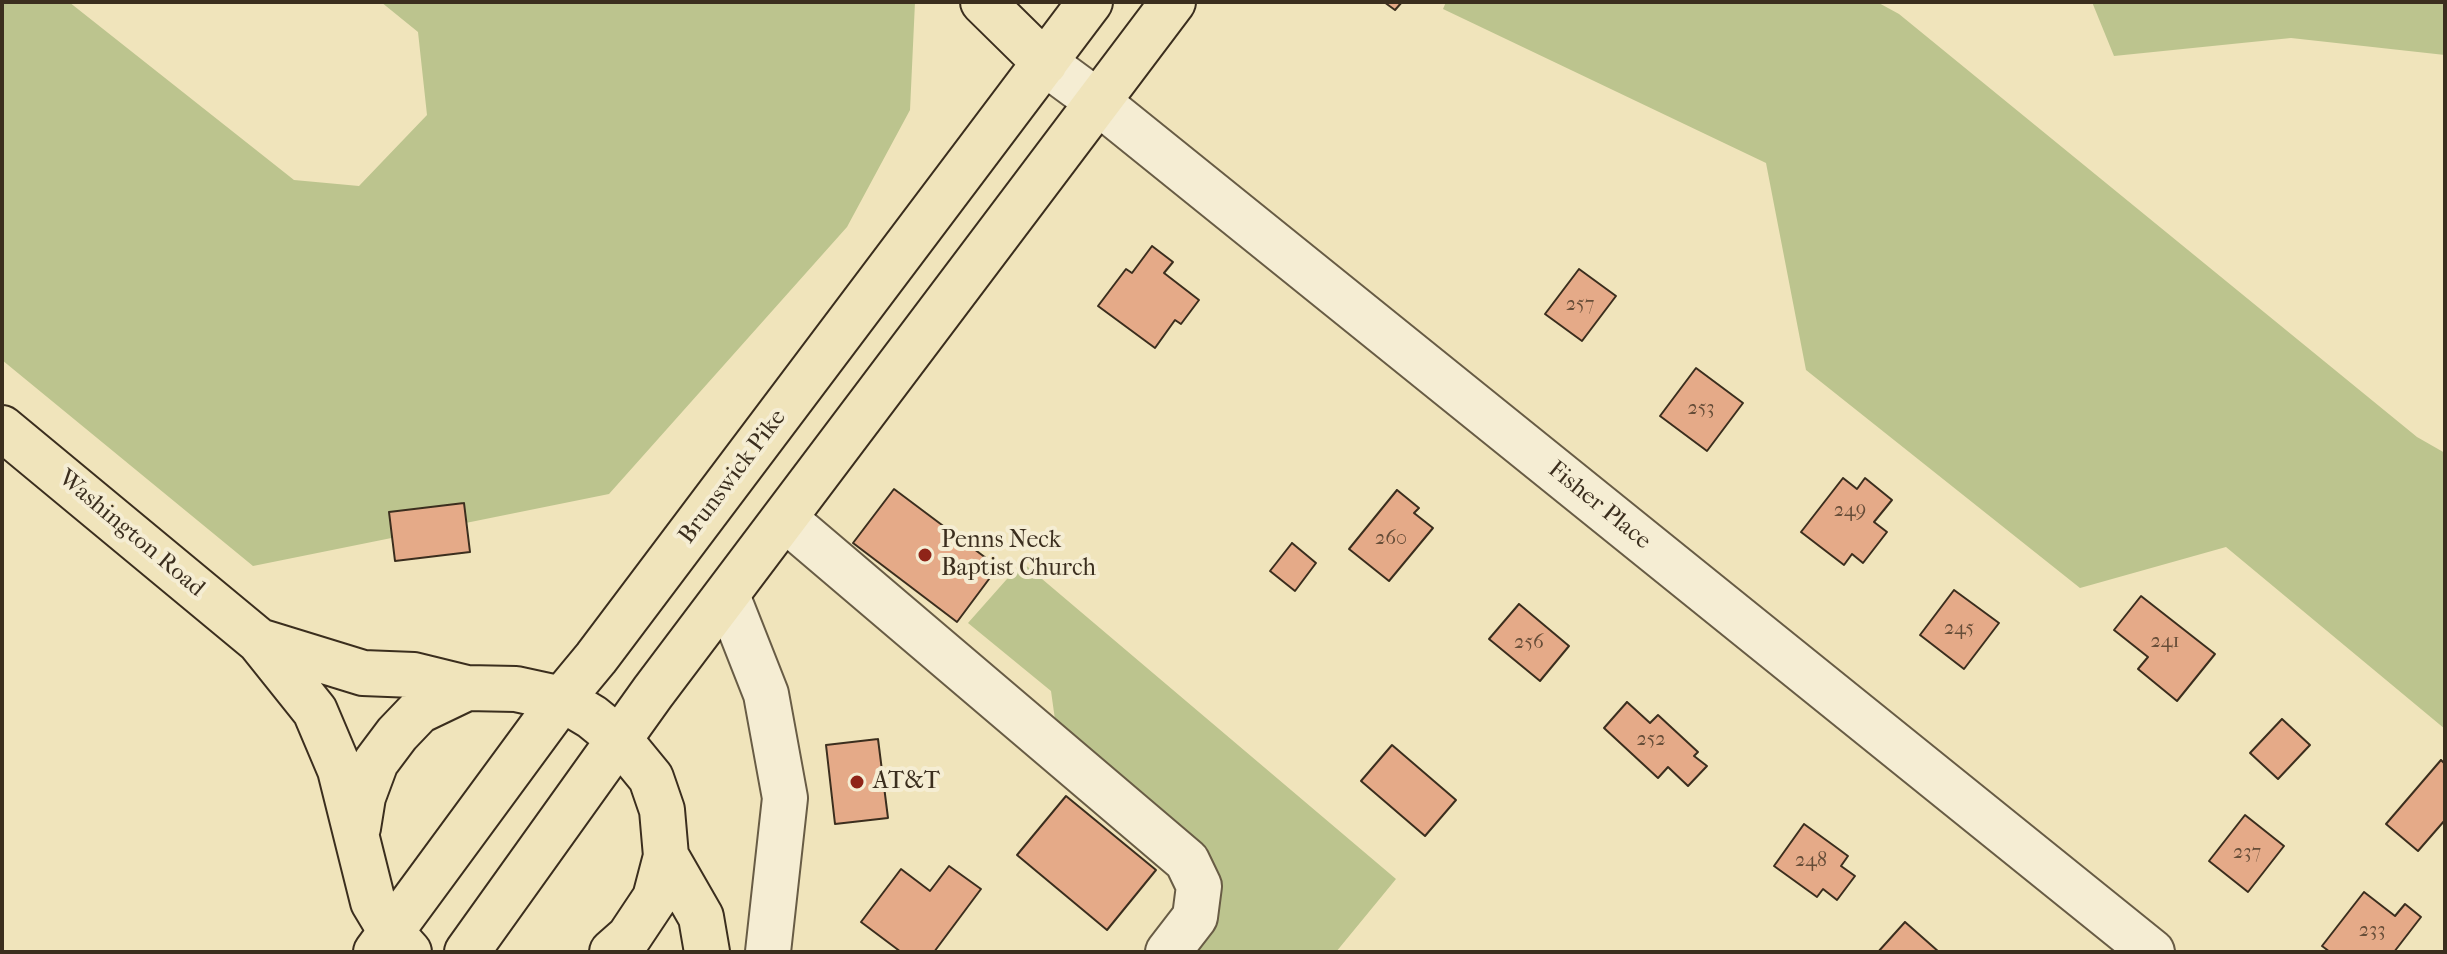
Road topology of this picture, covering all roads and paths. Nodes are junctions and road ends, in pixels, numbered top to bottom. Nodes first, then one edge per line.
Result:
1 (983, 2) edge
2 (1090, 2) edge
3 (1173, 2) edge
4 (1045, 63) junction
5 (1098, 102) junction
6 (2, 428) edge
7 (785, 519) junction
8 (727, 595) junction
9 (259, 641) junction
10 (467, 688) junction
11 (562, 699) junction
12 (619, 739) junction
13 (357, 833) junction
14 (666, 856) junction
15 (392, 945) edge
16 (467, 952) edge
17 (612, 952) edge
18 (707, 952) edge
19 (768, 952) edge
20 (1168, 952) edge
21 (2152, 952) edge

1 - 4 main road
2 - 4 main road, Brunswick Pike
3 - 5 main road
4 - 5 street, Fisher Place
4 - 11 main road, Brunswick Pike
5 - 7 main road
5 - 21 street, Fisher Place
6 - 9 main road, Washington Road
7 - 8 main road
7 - 20 street
8 - 12 main road
8 - 19 street
9 - 10 main road, Washington Road
9 - 13 main road, Washington Road
10 - 11 main road, Washington Road
10 - 13 main road, Washington Road
11 - 12 main road, Washington Road
11 - 15 main road, Brunswick Pike
12 - 14 main road, Washington Road
12 - 16 main road
13 - 15 main road, Washington Road
14 - 17 main road, Washington Road
14 - 18 main road, Washington Road

